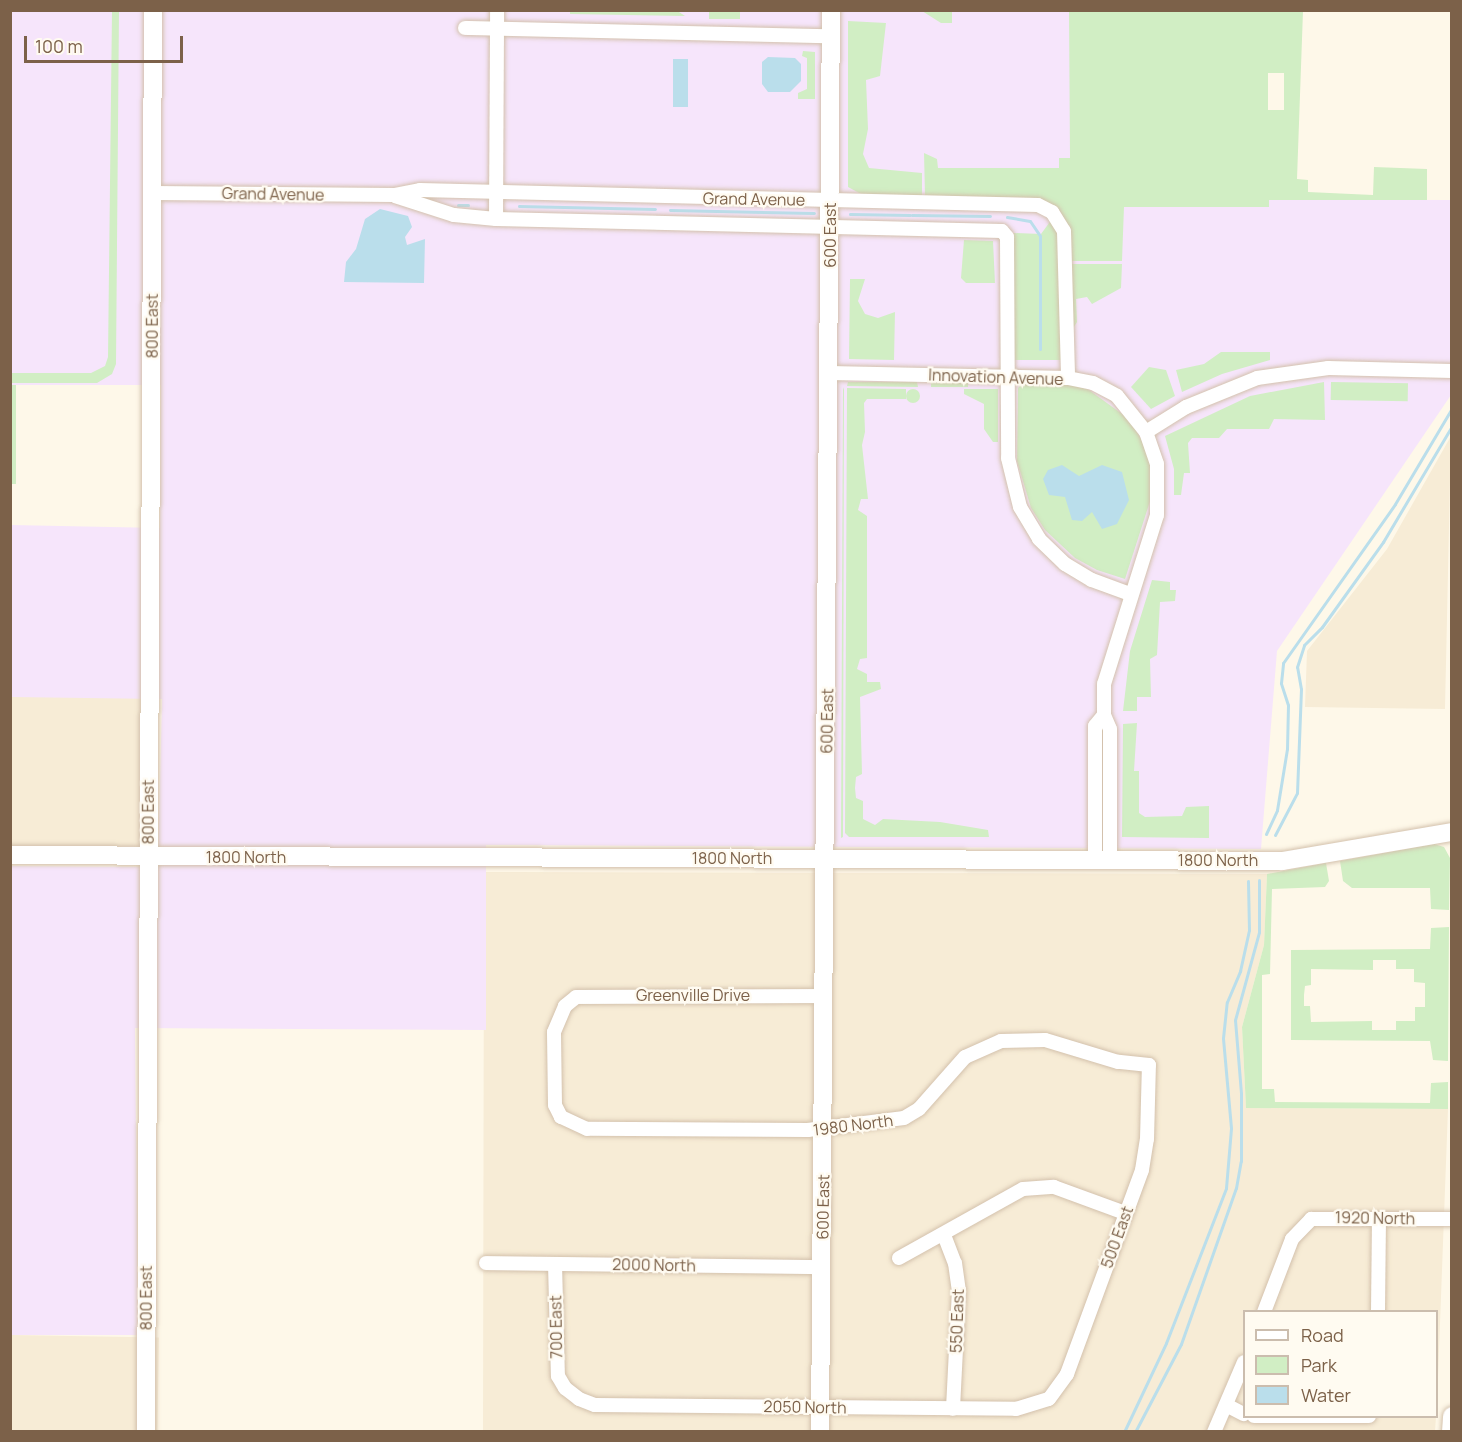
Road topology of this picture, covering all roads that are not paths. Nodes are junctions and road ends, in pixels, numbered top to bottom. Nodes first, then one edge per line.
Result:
1 (153, 10) edge
2 (497, 10) edge
3 (831, 10) edge
4 (465, 28) dead end
5 (497, 29) junction
6 (831, 36) junction
7 (496, 192) junction
8 (153, 193) junction
9 (394, 195) junction
10 (830, 200) junction
11 (496, 219) junction
12 (830, 226) junction
13 (1452, 371) edge
14 (830, 373) junction
15 (1006, 376) junction
16 (1068, 378) junction
17 (1146, 432) junction
18 (1130, 594) junction
19 (1452, 832) edge
20 (10, 855) edge
21 (148, 856) junction
22 (825, 859) junction
23 (1102, 860) junction
24 (824, 996) junction
25 (1149, 1065) joint
26 (561, 1117) joint
27 (823, 1128) junction
28 (1125, 1212) junction
29 (1379, 1218) junction
30 (1452, 1219) edge
31 (944, 1235) junction
32 (898, 1258) dead end
33 (486, 1263) dead end
34 (555, 1264) junction
35 (822, 1267) junction
36 (1264, 1310) edge
37 (1378, 1310) edge
38 (1243, 1367) edge
39 (565, 1388) joint
40 (1049, 1399) joint
41 (1228, 1406) junction
42 (821, 1408) junction
43 (953, 1409) junction
44 (1243, 1413) edge
45 (1452, 1416) edge
46 (146, 1431) edge
47 (820, 1431) edge
48 (1214, 1431) edge
49 (1451, 1431) edge

1 - 8 street, 800 East
2 - 5 street
3 - 6 street, 600 East
4 - 5 street
5 - 6 street
5 - 7 street
6 - 10 street, 600 East
7 - 9 street, Grand Avenue
7 - 10 street, Grand Avenue
7 - 11 street
8 - 9 street, Grand Avenue
8 - 21 street, 800 East
9 - 11 street, Grand Avenue
10 - 12 street, 600 East
10 - 16 street, Grand Avenue
11 - 12 street, Grand Avenue
12 - 14 street, 600 East
12 - 15 street, Grand Avenue
13 - 17 street
14 - 15 street, Innovation Avenue
14 - 22 street, 600 East
15 - 16 street, Innovation Avenue
15 - 18 street
16 - 17 street, Innovation Avenue
17 - 18 street, Innovation Avenue
18 - 23 street, Innovation Avenue
19 - 23 street, 1800 North
20 - 21 street, 1800 North
21 - 22 street, 1800 North
21 - 46 street, 800 East
22 - 23 street, 1800 North
22 - 24 street, 600 East
24 - 26 street, Greenville Drive
24 - 27 street, 600 East
25 - 27 street, 1980 North
25 - 28 street, 500 East
26 - 27 street, 1980 North
27 - 35 street, 600 East
28 - 31 street
28 - 40 street, 500 East
29 - 30 street, 1920 North
29 - 36 street, 1920 North
29 - 37 street
31 - 32 street
31 - 43 street, 550 East
33 - 34 street, 2000 North
34 - 35 street, 2000 North
34 - 39 street, 700 East
35 - 42 street, 600 East
38 - 41 street
39 - 42 street, 2050 North
40 - 43 street, 2050 North
41 - 44 street
41 - 48 street
42 - 43 street, 2050 North
42 - 47 street, 600 East
45 - 49 street

